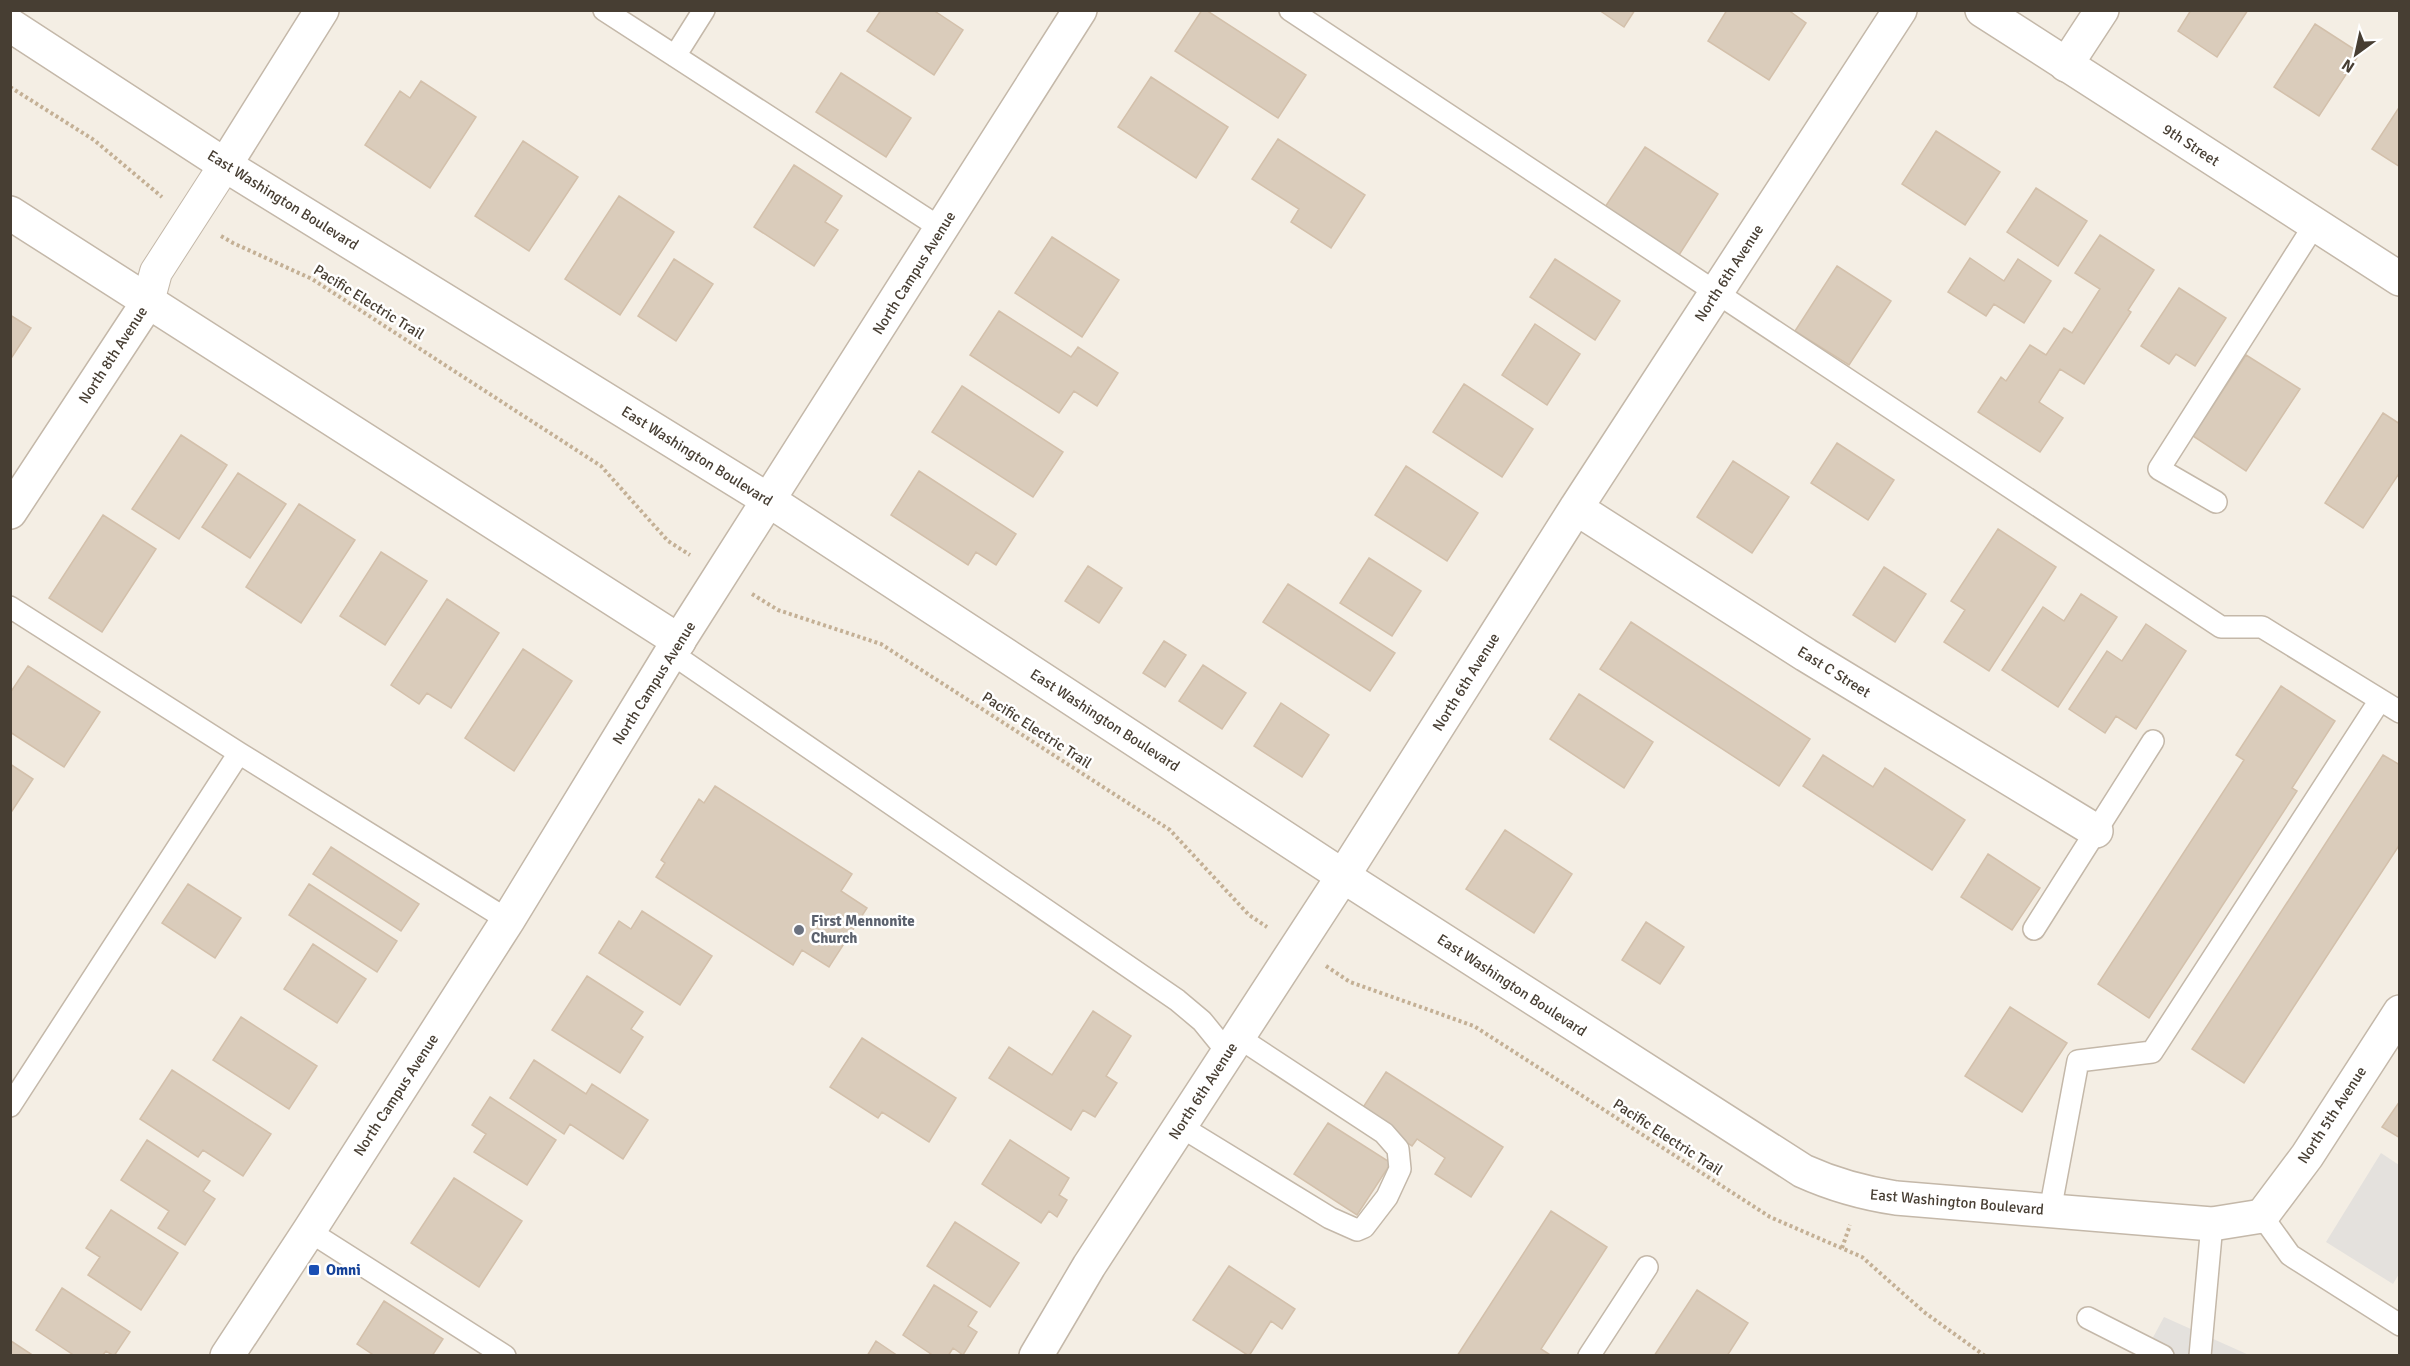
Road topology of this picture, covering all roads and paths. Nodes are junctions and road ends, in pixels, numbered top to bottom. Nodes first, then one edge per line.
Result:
1 (322, 10) edge
2 (604, 10) edge
3 (704, 10) edge
4 (1080, 10) edge
5 (1290, 10) edge
6 (1900, 10) edge
7 (1982, 10) edge
8 (2102, 10) edge
9 (10, 26) edge
10 (675, 56) junction
11 (2066, 65) junction
12 (10, 87) edge
13 (225, 165) junction
14 (10, 213) edge
15 (192, 217) junction
16 (2315, 224) junction
17 (942, 229) junction
18 (2400, 279) edge
19 (1716, 293) junction
20 (148, 302) junction
21 (770, 501) junction
22 (2216, 502) dead end
23 (1576, 508) junction
24 (10, 512) edge
25 (698, 560) dead end
26 (751, 593) dead end
27 (10, 607) edge
28 (675, 647) junction
29 (2380, 700) junction
30 (2400, 712) edge
31 (2153, 741) dead end
32 (239, 753) junction
33 (2096, 831) junction
34 (1343, 876) junction
35 (508, 920) junction
36 (2034, 929) dead end
37 (1272, 930) dead end
38 (1323, 964) dead end
39 (2400, 1012) edge
40 (1233, 1045) junction
41 (10, 1106) edge
42 (1180, 1126) junction
43 (2050, 1211) junction
44 (2262, 1216) junction
45 (2211, 1224) junction
46 (309, 1231) junction
47 (1647, 1267) dead end
48 (2088, 1318) dead end
49 (2400, 1325) edge
50 (227, 1356) edge
51 (505, 1356) edge
52 (1036, 1356) edge
53 (1589, 1356) edge
54 (1985, 1356) edge
55 (2163, 1356) edge
56 (2200, 1356) edge

1 - 13 street, North 8th Avenue
2 - 10 lane
3 - 10 lane
4 - 17 street, North Campus Avenue
5 - 19 lane
6 - 19 street, North 6th Avenue
7 - 11 street, 9th Street
8 - 11 street
9 - 13 street, East Washington Boulevard
10 - 17 lane
11 - 16 street, 9th Street
12 - 15 path, Pacific Electric Trail
13 - 15 street, North 8th Avenue
13 - 21 street, East Washington Boulevard
14 - 20 street
15 - 20 street, North 8th Avenue
15 - 25 path, Pacific Electric Trail
16 - 18 street, 9th Street
16 - 22 lane
17 - 21 street, North Campus Avenue
19 - 23 street, North 6th Avenue
19 - 29 lane
20 - 24 street, North 8th Avenue
20 - 28 street
21 - 28 street, North Campus Avenue
21 - 34 street, East Washington Boulevard
23 - 33 street, East C Street
23 - 34 street, North 6th Avenue
26 - 37 path, Pacific Electric Trail
27 - 32 lane
28 - 35 street, North Campus Avenue
28 - 40 lane
29 - 30 lane
29 - 43 lane
31 - 33 lane
32 - 35 lane
32 - 41 lane
33 - 36 lane
34 - 40 street, North 6th Avenue
34 - 43 street, East Washington Boulevard
35 - 46 street, North Campus Avenue
38 - 54 path, Pacific Electric Trail
39 - 44 street, North 5th Avenue
40 - 42 street, North 6th Avenue
40 - 42 lane
42 - 52 street, North 6th Avenue
43 - 45 street, East Washington Boulevard
44 - 45 street, East Washington Boulevard
44 - 49 lane
45 - 56 lane
46 - 50 street, North Campus Avenue
46 - 51 lane
47 - 53 lane
48 - 55 lane

